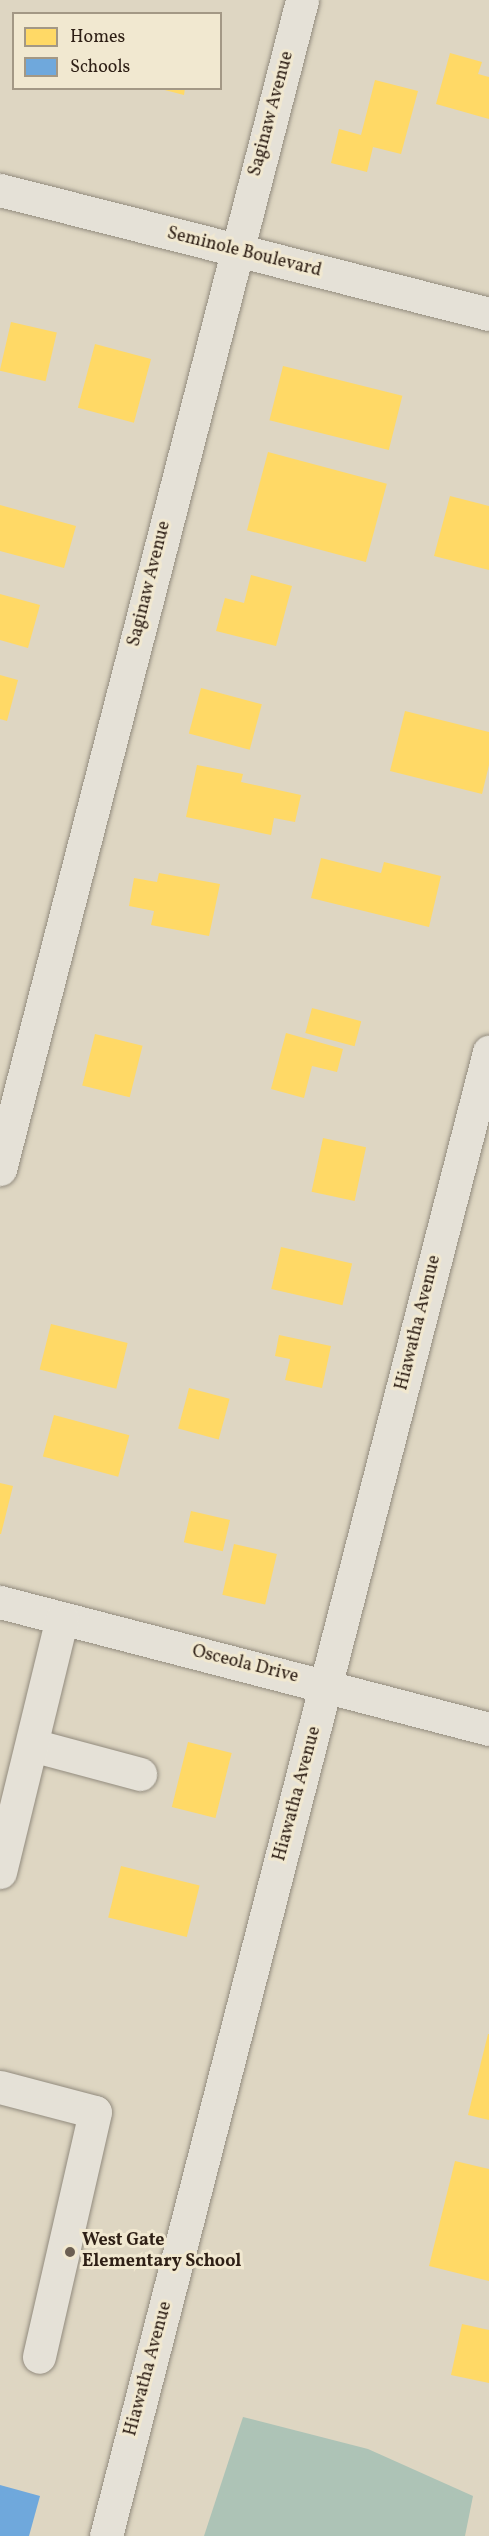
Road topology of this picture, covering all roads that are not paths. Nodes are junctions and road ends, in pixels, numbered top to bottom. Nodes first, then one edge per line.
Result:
1 (302, 0) edge
2 (0, 190) edge
3 (235, 251) junction
4 (489, 315) edge
5 (489, 1052) edge
6 (0, 1169) edge
7 (0, 1602) edge
8 (63, 1618) junction
9 (326, 1686) junction
10 (489, 1729) edge
11 (32, 1746) junction
12 (140, 1774) dead end
13 (0, 1872) edge
14 (0, 2087) edge
15 (39, 2357) dead end
16 (106, 2536) edge

1 - 3 street, Saginaw Avenue
2 - 3 street, Seminole Boulevard
3 - 4 street, Seminole Boulevard
3 - 6 street, Saginaw Avenue
5 - 9 street, Hiawatha Avenue
7 - 8 street, Osceola Drive
8 - 9 street, Osceola Drive
8 - 11 street
9 - 10 street, Osceola Drive
9 - 16 street, Hiawatha Avenue
11 - 12 street
11 - 13 street
14 - 15 street

